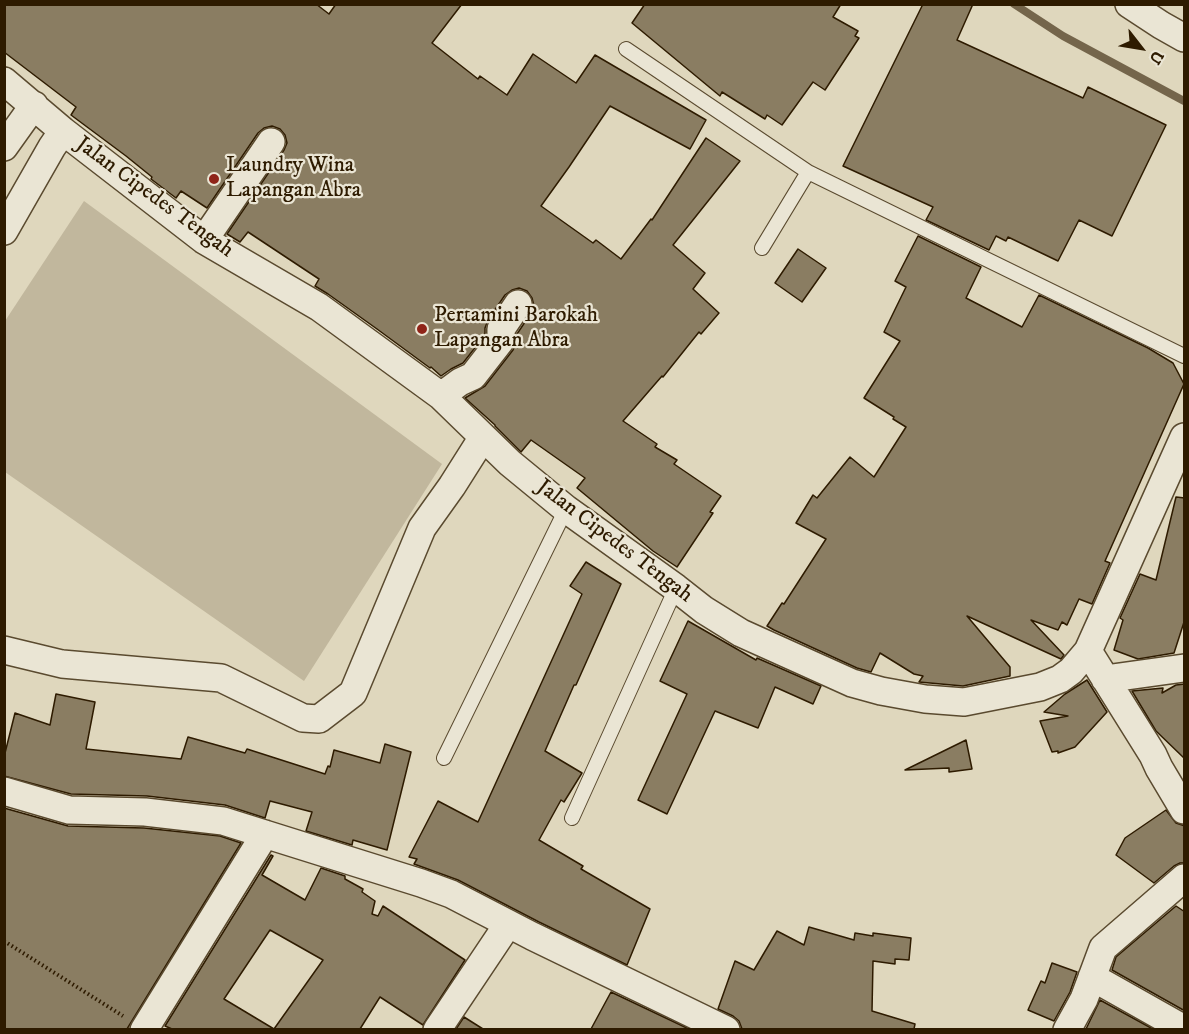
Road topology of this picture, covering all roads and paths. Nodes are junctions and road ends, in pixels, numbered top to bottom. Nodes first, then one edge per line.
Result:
1 (1129, 4) edge
2 (1185, 38) edge
3 (626, 49) dead end
4 (4, 81) edge
5 (34, 105) junction
6 (63, 131) junction
7 (271, 142) dead end
8 (4, 147) edge
9 (808, 172) junction
10 (4, 231) edge
11 (204, 240) junction
12 (762, 248) dead end
13 (518, 304) dead end
14 (1185, 356) edge
15 (441, 396) junction
16 (483, 437) junction
17 (1185, 437) edge
18 (566, 509) junction
19 (676, 588) junction
20 (4, 650) edge
21 (1088, 651) junction
22 (1185, 668) edge
23 (1105, 679) junction
24 (444, 758) dead end
25 (4, 791) edge
26 (1185, 810) edge
27 (572, 818) dead end
28 (265, 834) junction
29 (1185, 878) edge
30 (508, 924) junction
31 (4, 941) edge
32 (1092, 977) junction
33 (134, 1023) edge
34 (437, 1029) edge
35 (726, 1029) edge
36 (1067, 1029) edge
37 (1185, 1029) edge

1 - 2 street
3 - 9 lane
4 - 5 street, Jalan Cipedes Tengah
5 - 6 street, Jalan Cipedes Tengah
5 - 8 street
6 - 10 street
6 - 11 street, Jalan Cipedes Tengah
7 - 11 street
9 - 12 lane
9 - 14 lane
11 - 15 street, Jalan Cipedes Tengah
13 - 15 street
15 - 16 street, Jalan Cipedes Tengah
16 - 18 street, Jalan Cipedes Tengah
16 - 20 street
17 - 21 street, Jalan Cipedes Tengah
18 - 19 street, Jalan Cipedes Tengah
18 - 24 lane
19 - 21 street, Jalan Cipedes Tengah
19 - 27 lane
21 - 23 street
22 - 23 street
23 - 26 street
25 - 28 street
28 - 30 street
28 - 33 street
29 - 32 street
30 - 34 street
30 - 35 street
31 - 33 path
32 - 36 street
32 - 37 street

